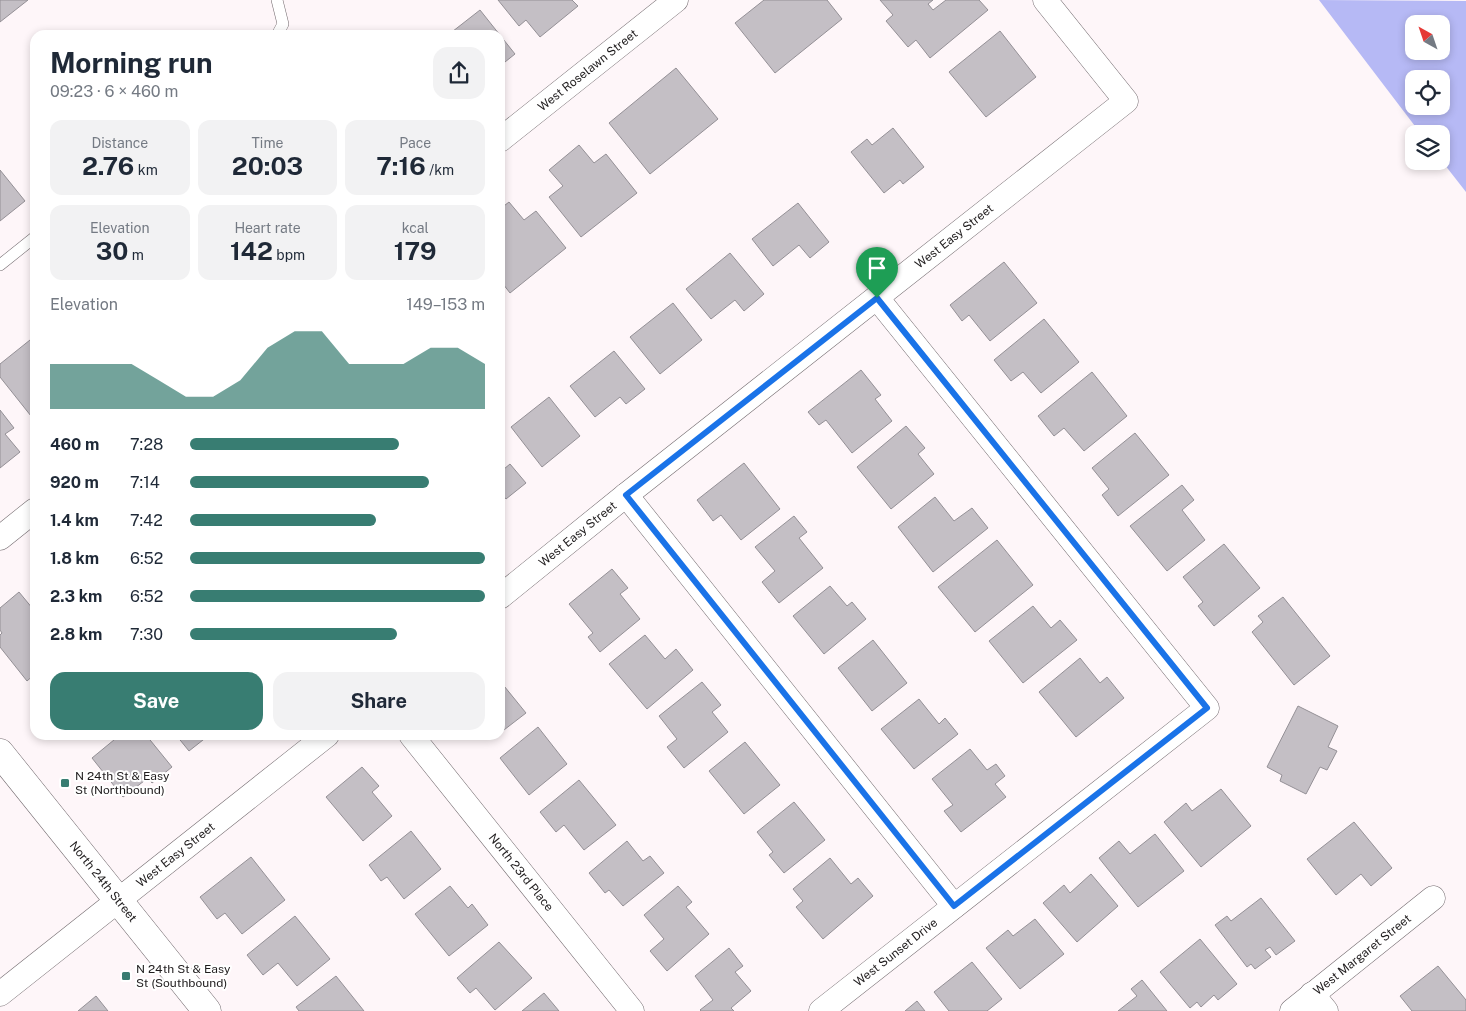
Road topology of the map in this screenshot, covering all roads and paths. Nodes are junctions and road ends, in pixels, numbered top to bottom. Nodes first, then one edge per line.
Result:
1 (277, 0) edge
2 (676, 0) edge
3 (1045, 0) edge
4 (280, 30) edge
5 (505, 136) edge
6 (30, 241) edge
7 (0, 265) edge
8 (877, 298) junction
9 (626, 495) junction
10 (30, 514) edge
11 (0, 538) edge
12 (505, 593) edge
13 (322, 740) edge
14 (415, 740) edge
15 (0, 753) edge
16 (1434, 898) dead end
17 (119, 900) junction
18 (954, 906) junction
19 (0, 994) edge
20 (1319, 1003) edge
21 (207, 1011) edge
22 (632, 1011) edge
23 (821, 1011) edge
24 (1292, 1011) edge

1 - 4 lane
2 - 5 street, West Roselawn Street
3 - 8 street, West Easy Street
6 - 7 lane
8 - 9 street, West Easy Street
8 - 18 street, West Sunset Drive
9 - 12 street, West Easy Street
9 - 18 street
10 - 11 street
13 - 17 street, West Easy Street
14 - 22 street, North 23rd Place
15 - 17 street, North 24th Street
16 - 20 street, West Margaret Street
17 - 19 street, West Easy Street
17 - 21 street, North 24th Street
18 - 23 street, West Sunset Drive
20 - 24 street, West Margaret Street

